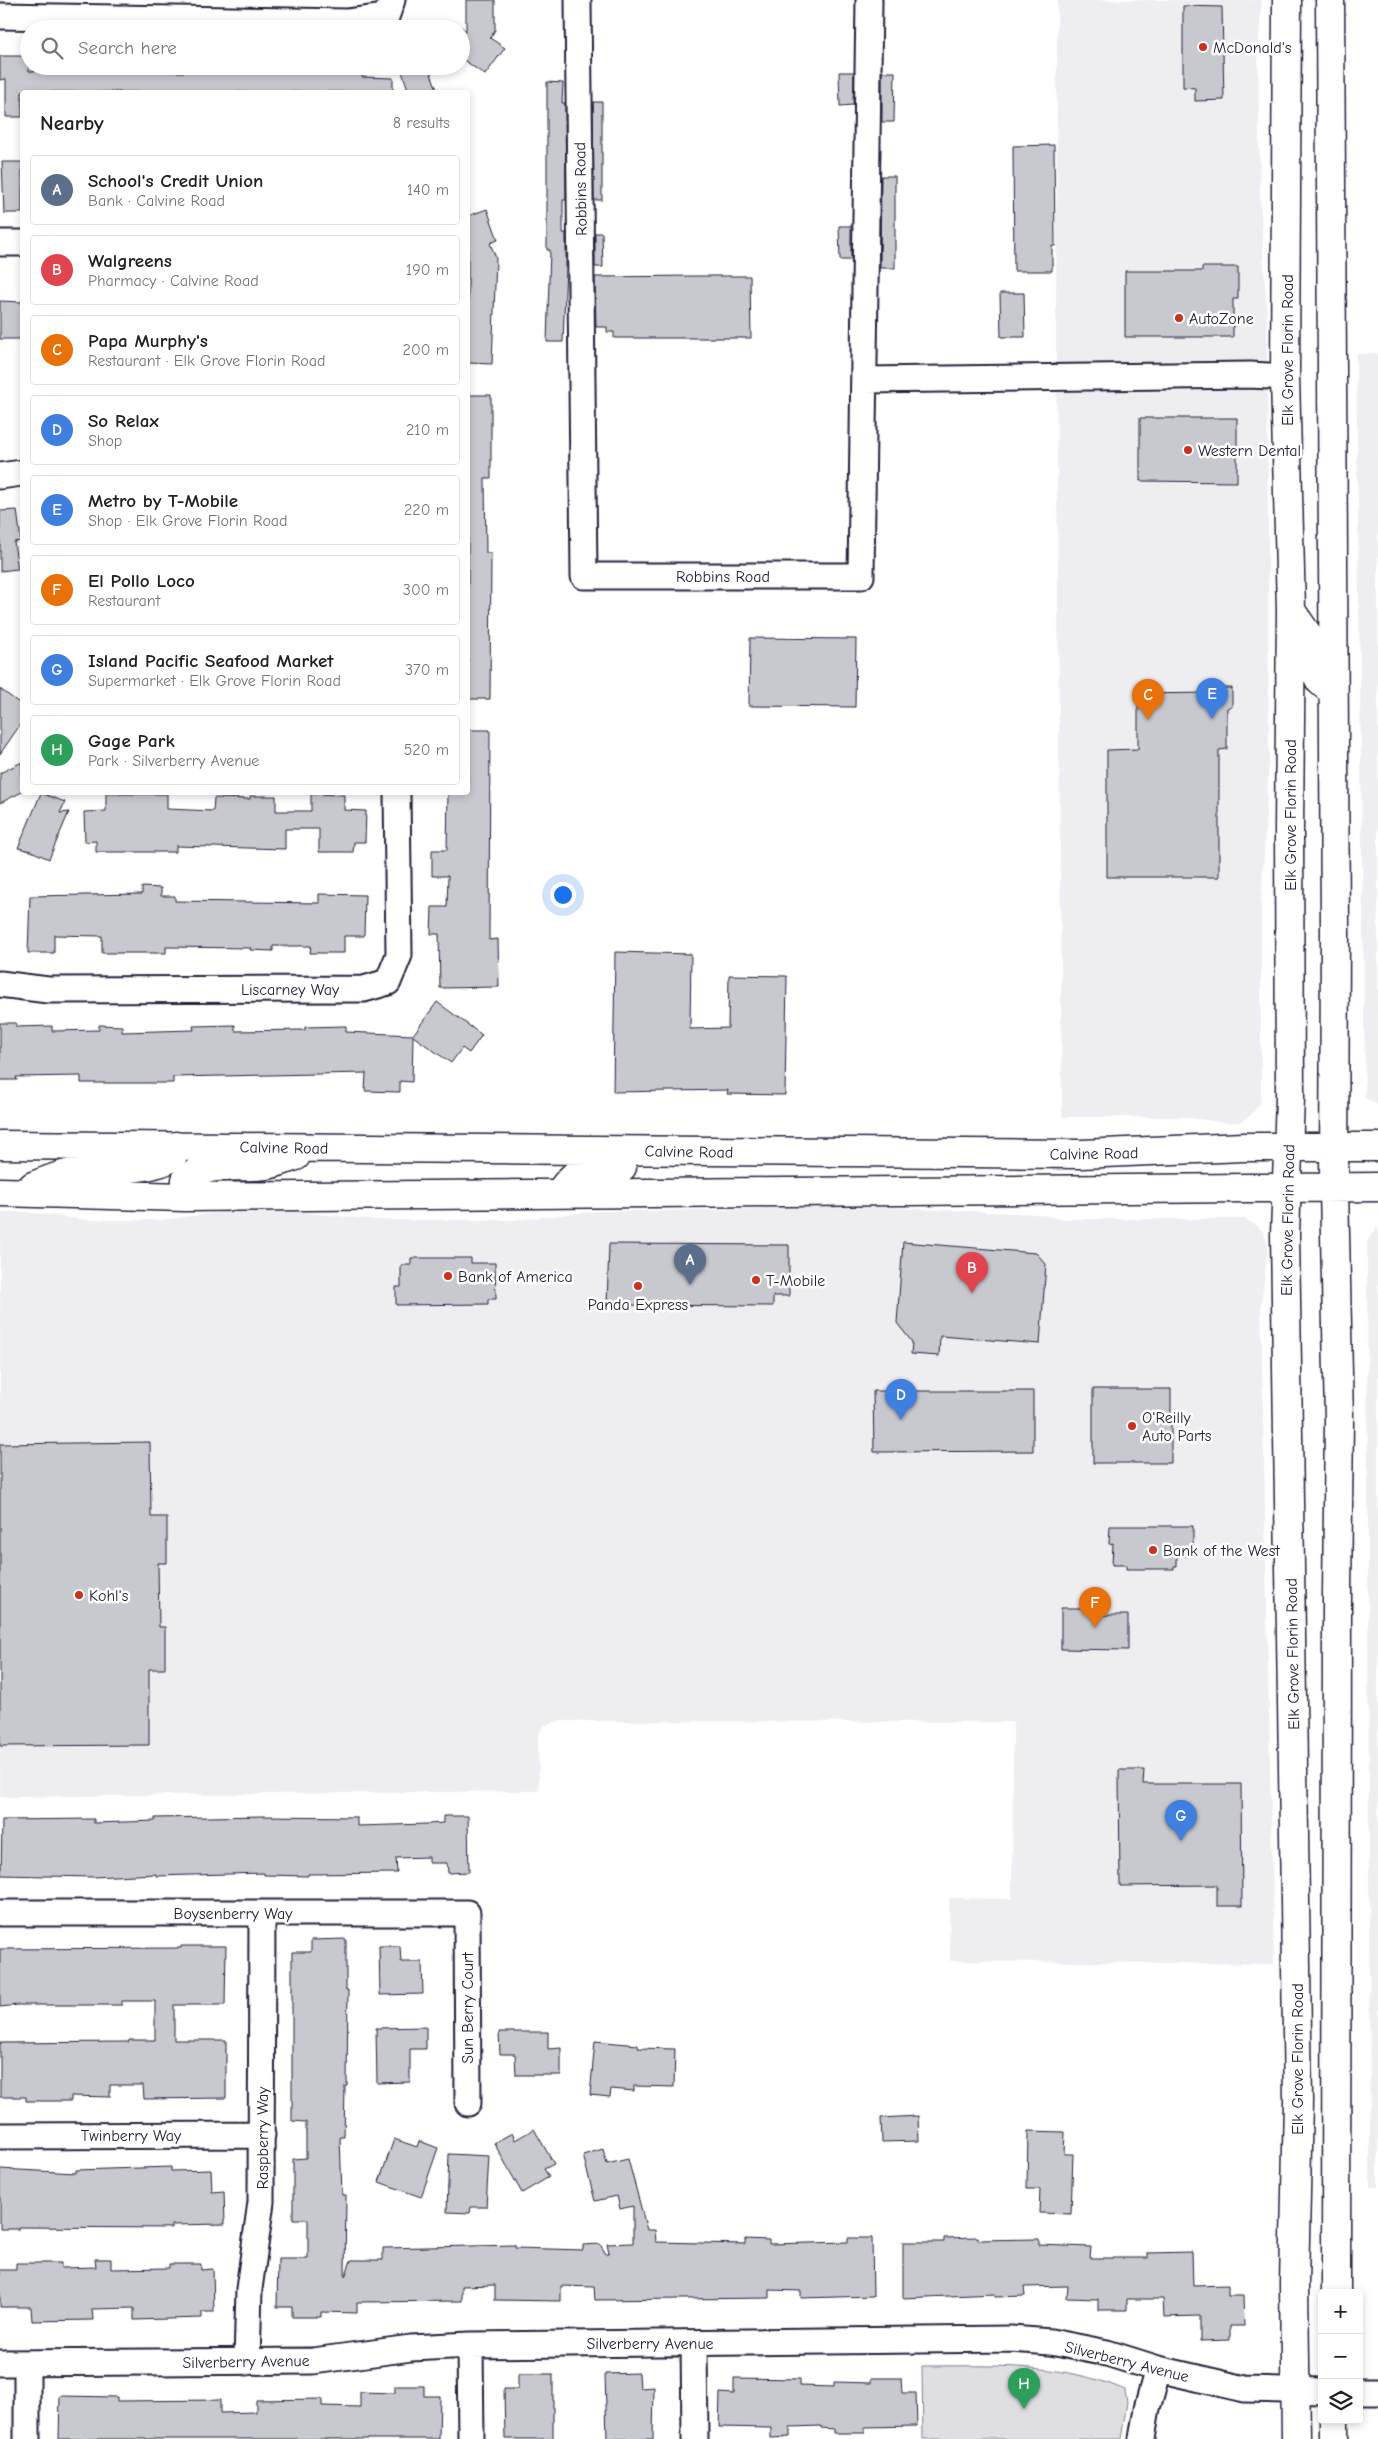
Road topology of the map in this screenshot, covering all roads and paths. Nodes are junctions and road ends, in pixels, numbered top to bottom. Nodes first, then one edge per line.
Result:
1 (392, 0) edge
2 (578, 0) edge
3 (869, 0) edge
4 (1287, 0) edge
5 (1330, 0) edge
6 (0, 16) edge
7 (232, 20) edge
8 (363, 20) edge
9 (0, 243) edge
10 (20, 244) edge
11 (1285, 377) junction
12 (864, 380) junction
13 (20, 473) edge
14 (0, 476) edge
15 (1291, 610) junction
16 (1333, 692) junction
17 (397, 795) edge
18 (0, 984) edge
19 (0, 1145) edge
20 (176, 1146) junction
21 (326, 1147) junction
22 (1288, 1147) junction
23 (1334, 1147) junction
24 (1378, 1147) edge
25 (710, 1151) junction
26 (1378, 1187) edge
27 (1334, 1188) junction
28 (1286, 1189) junction
29 (8, 1193) edge
30 (560, 1193) junction
31 (185, 1197) junction
32 (0, 1913) edge
33 (262, 1913) junction
34 (467, 1913) joint
35 (468, 2102) dead end
36 (262, 2135) junction
37 (0, 2136) edge
38 (1336, 2289) edge
39 (694, 2343) junction
40 (470, 2345) junction
41 (247, 2362) junction
42 (0, 2363) edge
43 (27, 2363) junction
44 (1158, 2369) junction
45 (1318, 2391) edge
46 (1295, 2392) junction
47 (1363, 2392) edge
48 (1378, 2392) edge
49 (1334, 2424) edge
50 (27, 2439) edge
51 (471, 2439) edge
52 (695, 2439) edge
53 (1142, 2439) edge
54 (1296, 2439) edge
55 (1334, 2439) edge

1 - 8 street
2 - 12 street, Robbins Road
3 - 12 street, Robbins Road
4 - 11 main road, Elk Grove Florin Road
5 - 16 main road
6 - 7 street
9 - 10 street
11 - 12 street
11 - 15 main road, Elk Grove Florin Road
13 - 14 street
15 - 16 main road
15 - 22 main road, Elk Grove Florin Road
16 - 23 main road
17 - 18 street, Liscarney Way
19 - 20 main road, Calvine Road
20 - 21 main road, Calvine Road
20 - 29 main road
21 - 25 main road, Calvine Road
21 - 31 main road
22 - 23 main road, Calvine Road
22 - 25 main road, Calvine Road
22 - 28 main road, Elk Grove Florin Road
23 - 24 main road, Calvine Road
23 - 27 main road
25 - 30 main road
26 - 27 main road
27 - 28 main road
27 - 38 main road
28 - 30 main road
28 - 46 main road, Elk Grove Florin Road
29 - 31 main road
30 - 31 main road
32 - 33 street, Boysenberry Way
33 - 34 street, Boysenberry Way
33 - 36 street, Raspberry Way
34 - 35 street, Sun Berry Court
36 - 37 street, Twinberry Way
36 - 41 street, Raspberry Way
39 - 40 street, Silverberry Avenue
39 - 44 street, Silverberry Avenue
39 - 52 street
40 - 41 street, Silverberry Avenue
40 - 51 street
41 - 43 street, Silverberry Avenue
42 - 43 street, Silverberry Avenue
43 - 50 street
44 - 46 street, Silverberry Avenue
44 - 53 street
45 - 46 street, Silverberry Avenue
46 - 54 main road, Elk Grove Florin Road
47 - 48 street
49 - 55 main road

